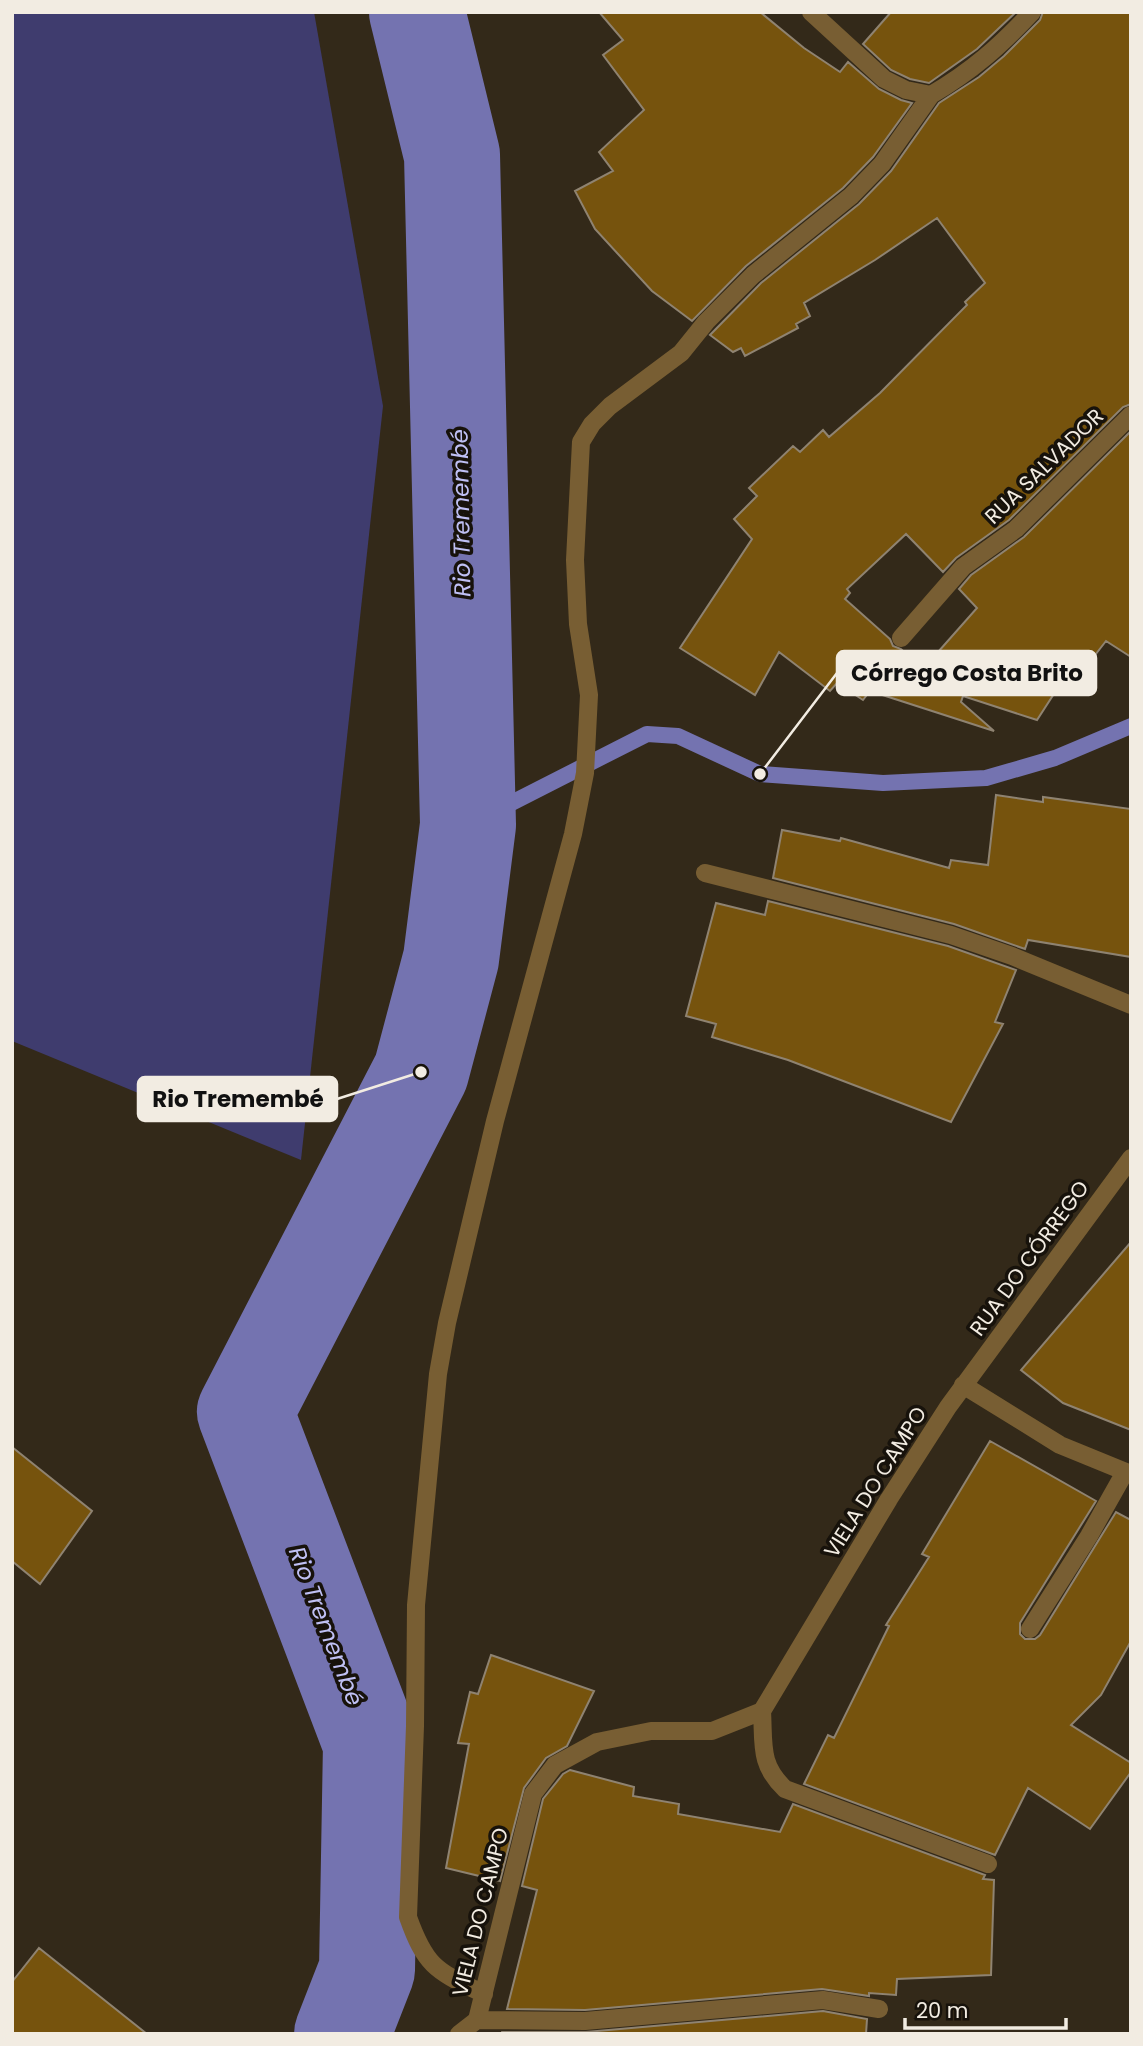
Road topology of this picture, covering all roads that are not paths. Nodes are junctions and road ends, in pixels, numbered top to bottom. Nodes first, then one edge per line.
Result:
1 (811, 12) edge
2 (1032, 12) edge
3 (931, 95) junction
4 (1131, 415) edge
5 (901, 638) dead end
6 (705, 873) dead end
7 (1131, 1005) edge
8 (1131, 1158) edge
9 (963, 1385) junction
10 (1128, 1473) edge
11 (1030, 1629) dead end
12 (762, 1711) junction
13 (988, 1864) dead end
14 (484, 1994) junction
15 (878, 2009) dead end
16 (477, 2020) junction
17 (459, 2034) edge

1 - 3 street
2 - 3 street
3 - 14 street
4 - 5 street, RUA SALVADOR
6 - 7 street
8 - 9 street, RUA DO CÓRREGO
9 - 10 street
9 - 12 street, VIELA DO CAMPO
10 - 11 street
12 - 13 street
12 - 14 street, VIELA DO CAMPO
14 - 16 street, VIELA DO CAMPO
15 - 16 street, VIELA DO CAMPO
16 - 17 street

